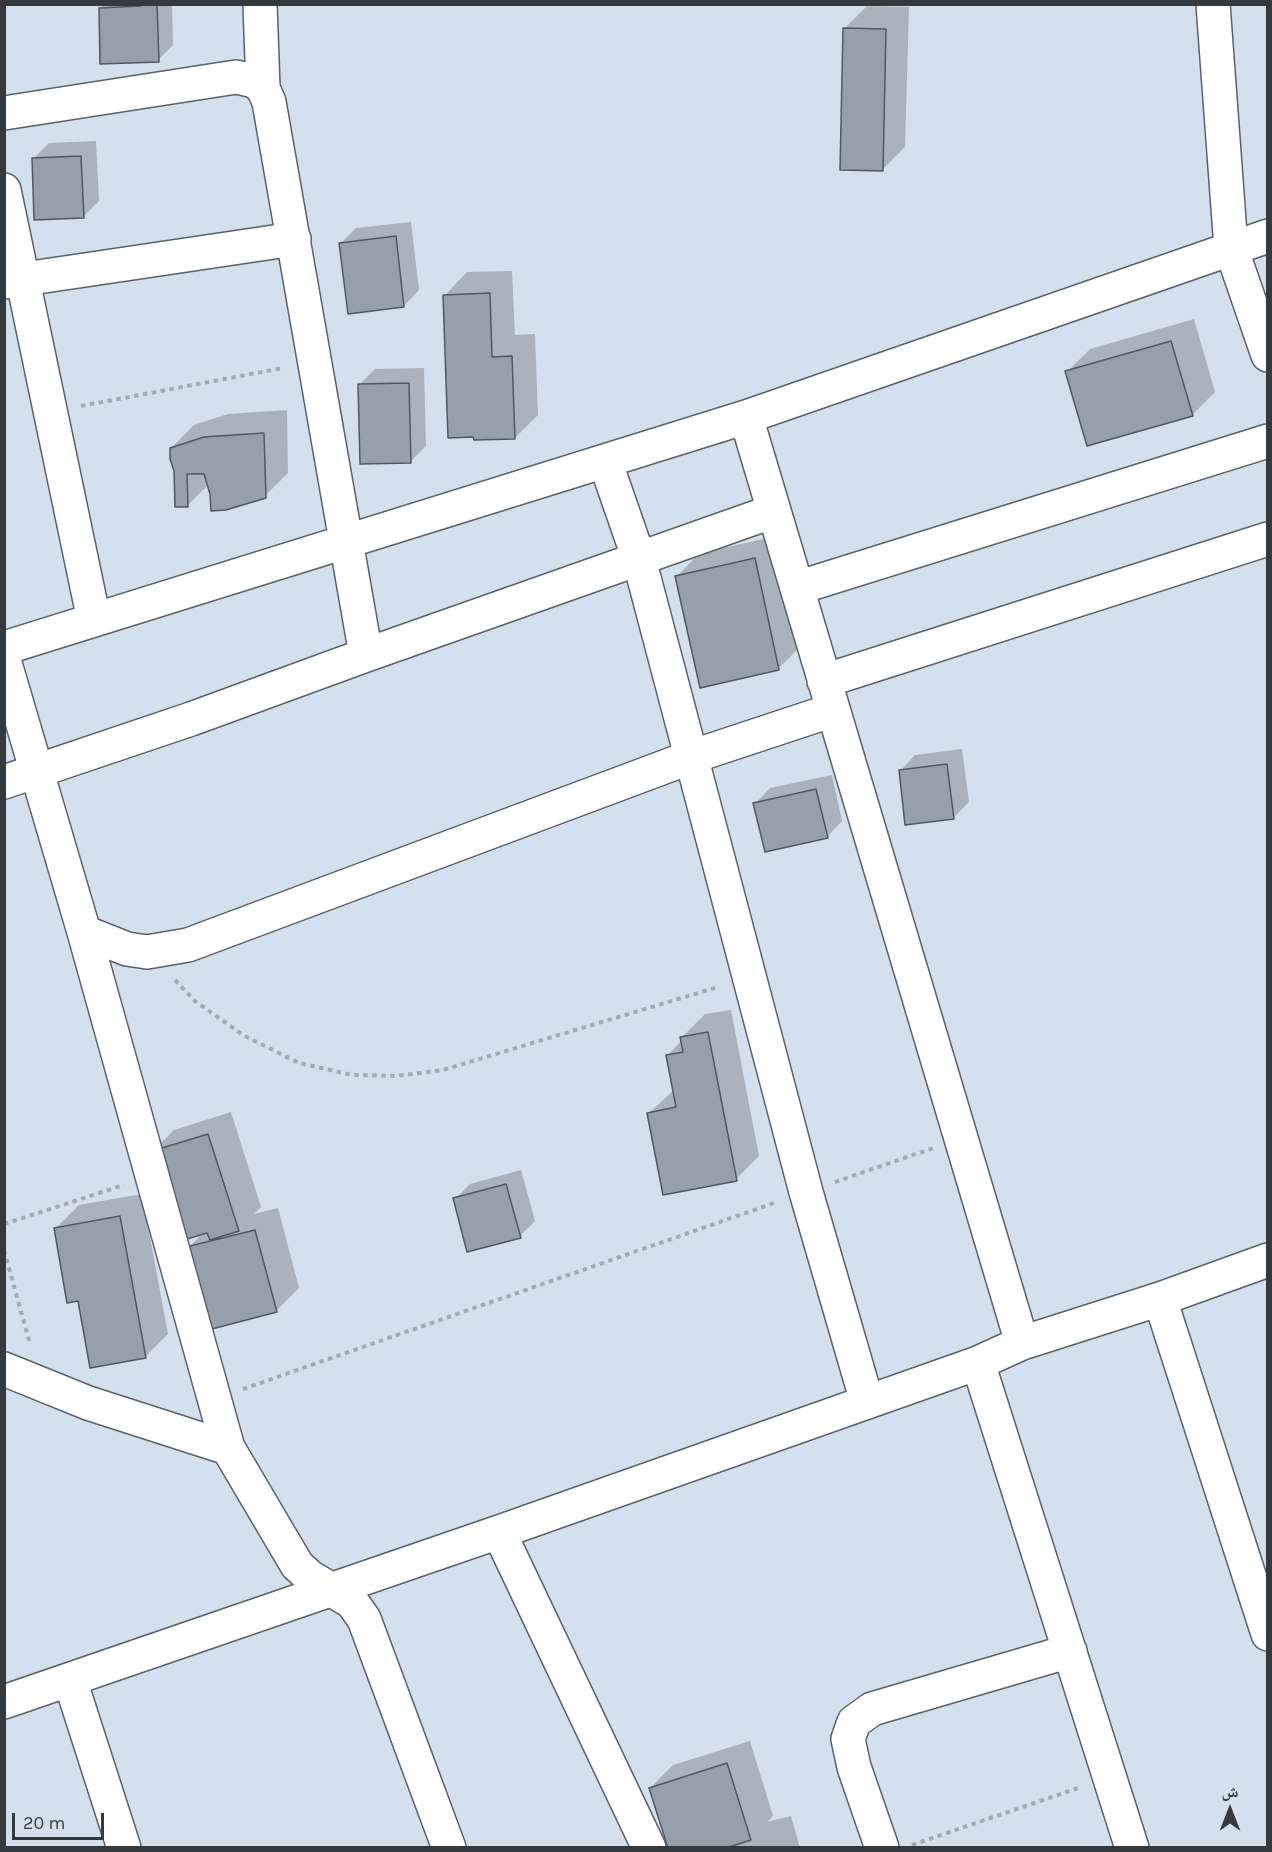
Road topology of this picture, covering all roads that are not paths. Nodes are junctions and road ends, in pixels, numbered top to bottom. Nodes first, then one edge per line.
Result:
1 (260, 4) edge
2 (1213, 4) edge
3 (263, 88) junction
4 (4, 113) edge
5 (4, 189) edge
6 (1268, 236) edge
7 (294, 239) junction
8 (1231, 248) junction
9 (14, 280) edge
10 (1268, 355) edge
11 (746, 417) junction
12 (1268, 441) edge
13 (605, 461) junction
14 (774, 511) junction
15 (1268, 539) edge
16 (347, 542) junction
17 (639, 559) junction
18 (797, 588) junction
19 (94, 620) junction
20 (4, 648) edge
21 (366, 655) junction
22 (4, 660) edge
23 (829, 695) junction
24 (691, 757) junction
25 (36, 771) junction
26 (4, 782) edge
27 (84, 932) junction
28 (1268, 1260) edge
29 (1160, 1299) junction
30 (1022, 1343) junction
31 (978, 1362) junction
32 (4, 1369) edge
33 (867, 1402) junction
34 (228, 1448) junction
35 (499, 1532) junction
36 (333, 1589) junction
37 (1268, 1634) edge
38 (1070, 1651) junction
39 (70, 1680) junction
40 (4, 1702) edge
41 (124, 1848) edge
42 (449, 1848) edge
43 (649, 1848) edge
44 (882, 1848) edge
45 (1132, 1848) edge

1 - 3 street
2 - 8 street
3 - 4 street
3 - 7 street
5 - 9 street
6 - 8 street
7 - 9 street
7 - 16 street
8 - 10 street
8 - 11 street
9 - 19 street
11 - 13 street
11 - 14 street
12 - 18 street
13 - 16 street
13 - 17 street
14 - 17 street
14 - 18 street
15 - 23 street
16 - 19 street
16 - 21 street
17 - 21 street
17 - 24 street
18 - 23 street
19 - 20 street
21 - 25 street
22 - 25 street
23 - 24 street
23 - 30 street
24 - 27 street
24 - 33 street
25 - 26 street
25 - 27 street
27 - 34 street
28 - 29 street
29 - 30 street
29 - 37 street
30 - 31 street
31 - 33 street
31 - 38 street
32 - 34 street
33 - 35 street
34 - 36 street
35 - 36 street
35 - 43 street
36 - 39 street
36 - 42 street
38 - 44 street
38 - 45 street
39 - 40 street
39 - 41 street

